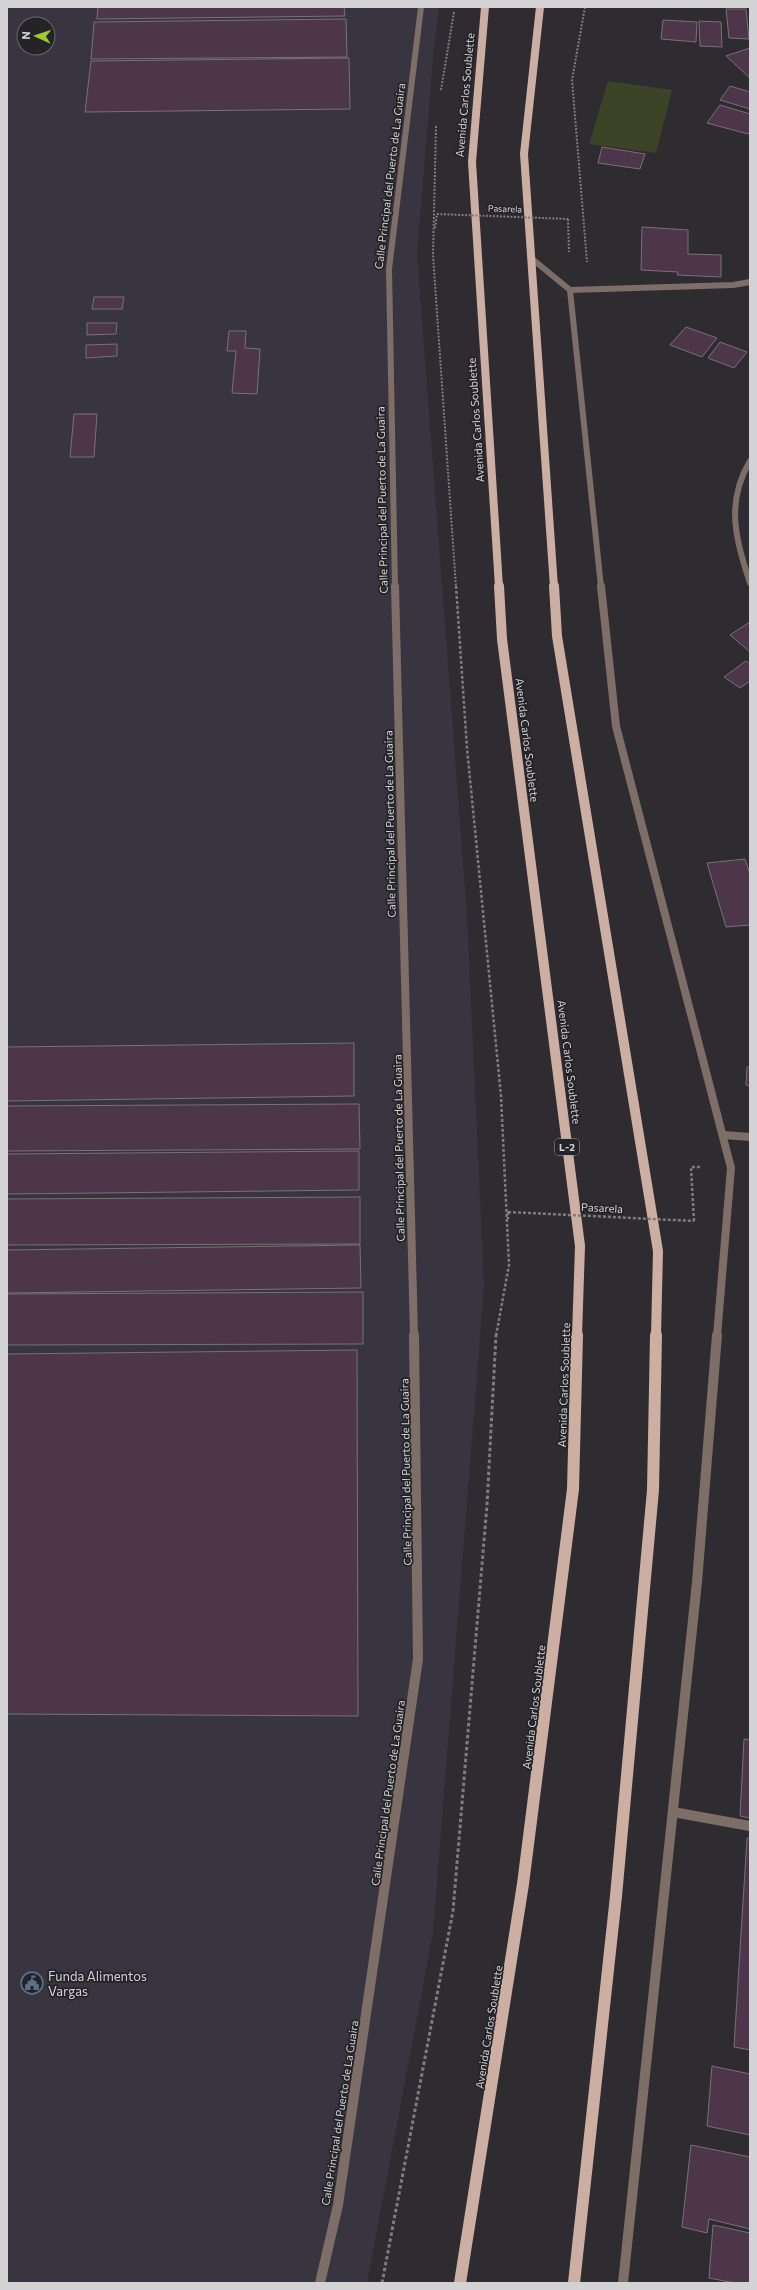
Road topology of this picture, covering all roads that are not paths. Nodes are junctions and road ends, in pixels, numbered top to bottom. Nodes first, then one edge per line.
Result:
1 (421, 7) edge
2 (485, 7) edge
3 (540, 7) edge
4 (531, 258) junction
5 (750, 282) edge
6 (570, 290) junction
7 (750, 461) edge
8 (750, 583) edge
9 (723, 1135) junction
10 (750, 1137) edge
11 (673, 1812) junction
12 (750, 1826) edge
13 (320, 2283) edge
14 (460, 2283) edge
15 (574, 2283) edge
16 (623, 2283) edge

1 - 13 street, Calle Principal del Puerto de La Guaira
2 - 14 main road, Avenida Carlos Soublette / L-2
3 - 4 main road
4 - 6 street
4 - 15 main road
5 - 6 street
6 - 9 street
7 - 8 street
9 - 10 street
9 - 11 street
11 - 12 street
11 - 16 street

